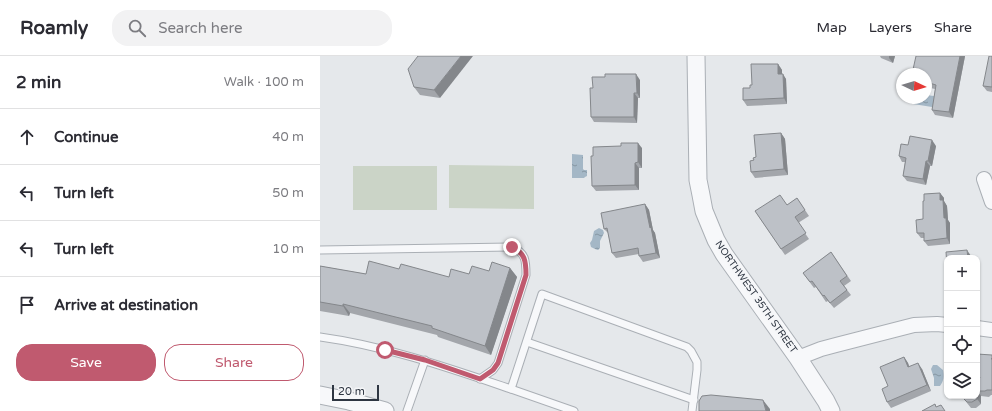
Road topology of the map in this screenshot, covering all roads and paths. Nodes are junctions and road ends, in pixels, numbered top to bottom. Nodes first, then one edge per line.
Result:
1 (696, 56) edge
2 (984, 179) dead end
3 (992, 202) edge
4 (320, 250) edge
5 (944, 325) edge
6 (980, 328) edge
7 (992, 330) edge
8 (320, 337) edge
9 (527, 342) junction
10 (798, 358) junction
11 (425, 360) junction
12 (480, 379) junction
13 (511, 389) junction
14 (320, 395) edge
15 (694, 400) junction
16 (385, 411) edge
17 (407, 411) edge
18 (574, 411) edge
19 (692, 411) edge
20 (831, 411) edge

1 - 10 street, NORTHWEST 35TH STREET
2 - 3 street
4 - 12 lane
5 - 10 street
6 - 7 street
8 - 11 lane
9 - 13 lane
9 - 15 lane
9 - 15 lane
10 - 20 street, NORTHWEST 35TH STREET
11 - 12 lane
11 - 17 lane
12 - 13 lane
13 - 18 lane
14 - 16 street
15 - 19 lane

